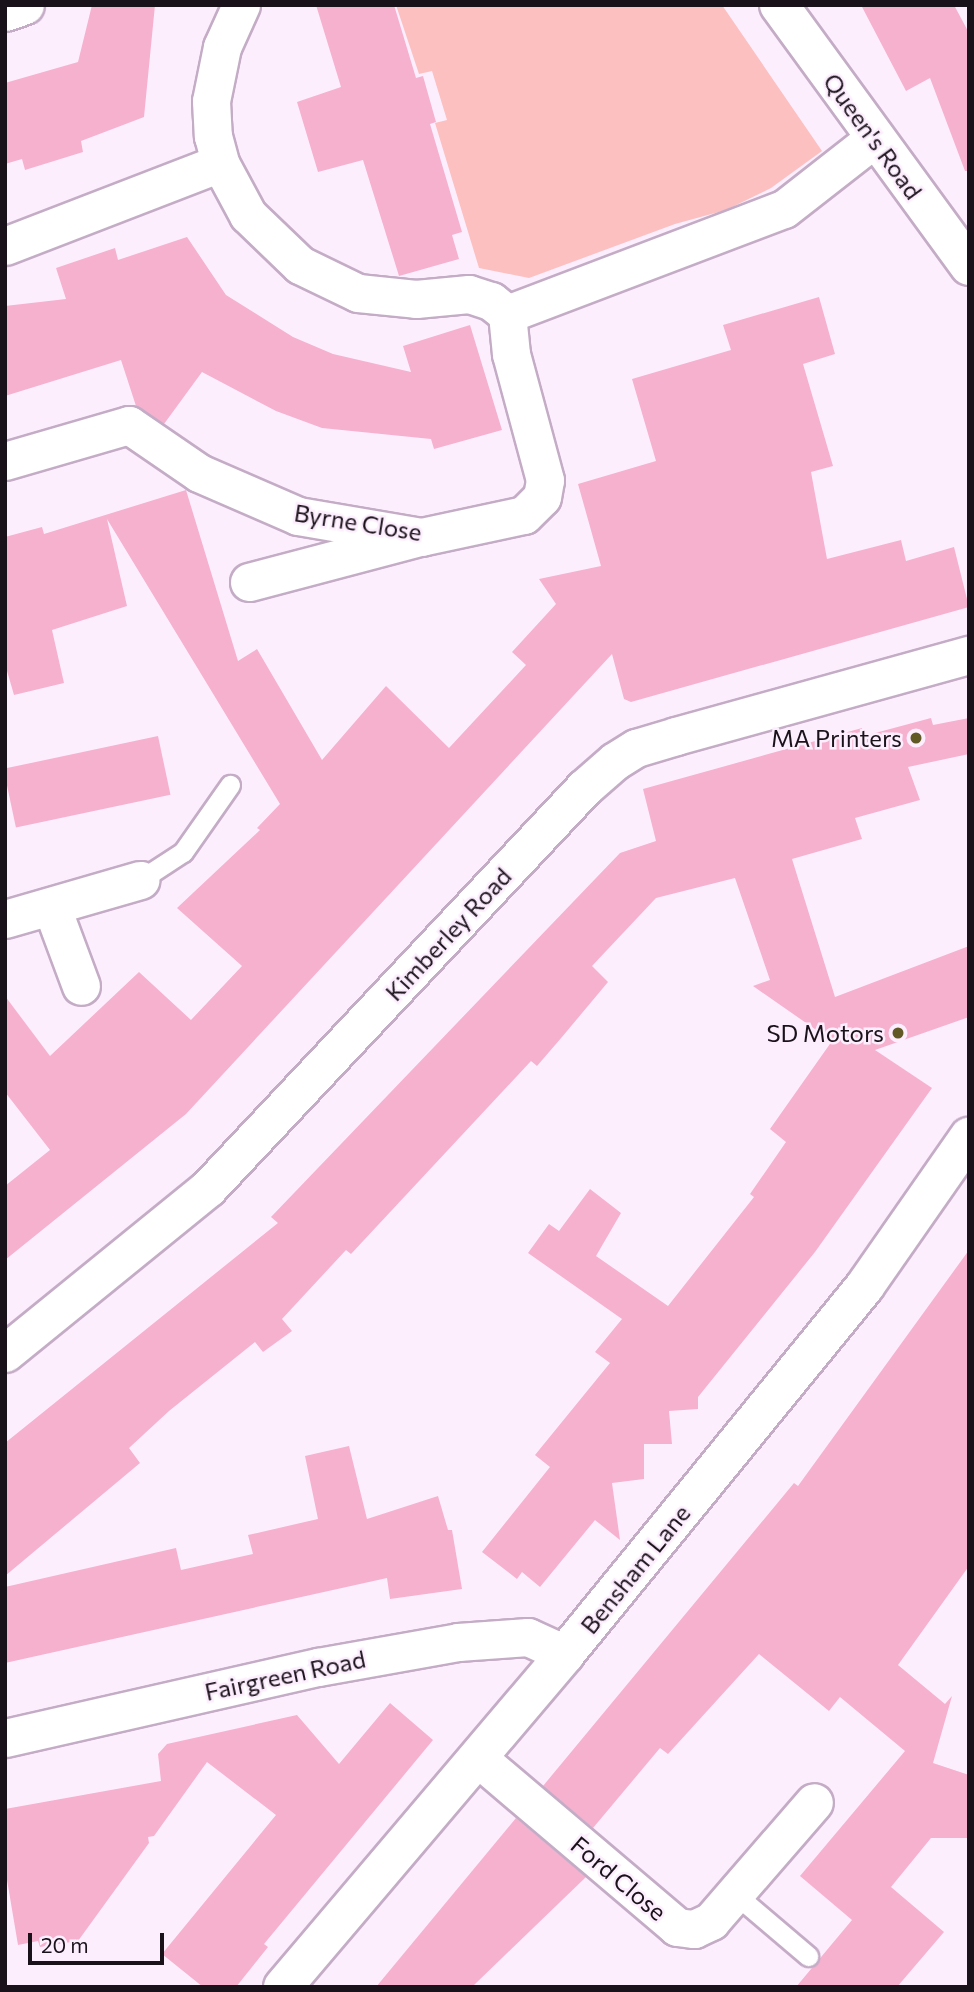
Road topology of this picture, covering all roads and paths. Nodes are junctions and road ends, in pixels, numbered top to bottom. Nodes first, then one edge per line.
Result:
1 (25, 5) edge
2 (241, 5) edge
3 (779, 5) edge
4 (5, 12) edge
5 (875, 138) junction
6 (220, 163) junction
7 (5, 246) edge
8 (969, 266) edge
9 (507, 314) junction
10 (5, 461) edge
11 (421, 537) junction
12 (249, 582) dead end
13 (969, 655) edge
14 (230, 785) dead end
15 (140, 880) joint
16 (52, 908) junction
17 (5, 919) edge
18 (81, 986) dead end
19 (969, 1137) edge
20 (5, 1353) edge
21 (565, 1654) junction
22 (5, 1738) edge
23 (478, 1758) junction
24 (814, 1802) dead end
25 (735, 1894) junction
26 (808, 1956) dead end
27 (283, 1987) edge

1 - 4 street
2 - 6 street
3 - 5 street, Queen's Road
5 - 8 street, Queen's Road
5 - 9 street
6 - 7 street
6 - 9 street
9 - 11 street, Byrne Close
10 - 11 street, Byrne Close
11 - 12 street
13 - 20 street, Kimberley Road
14 - 15 lane
15 - 16 street
16 - 17 street
16 - 18 street
19 - 21 street, Bensham Lane
21 - 22 street, Fairgreen Road
21 - 23 street, Bensham Lane
23 - 25 street, Ford Close
23 - 27 street, Bensham Lane
24 - 25 street, Ford Close
25 - 26 lane

